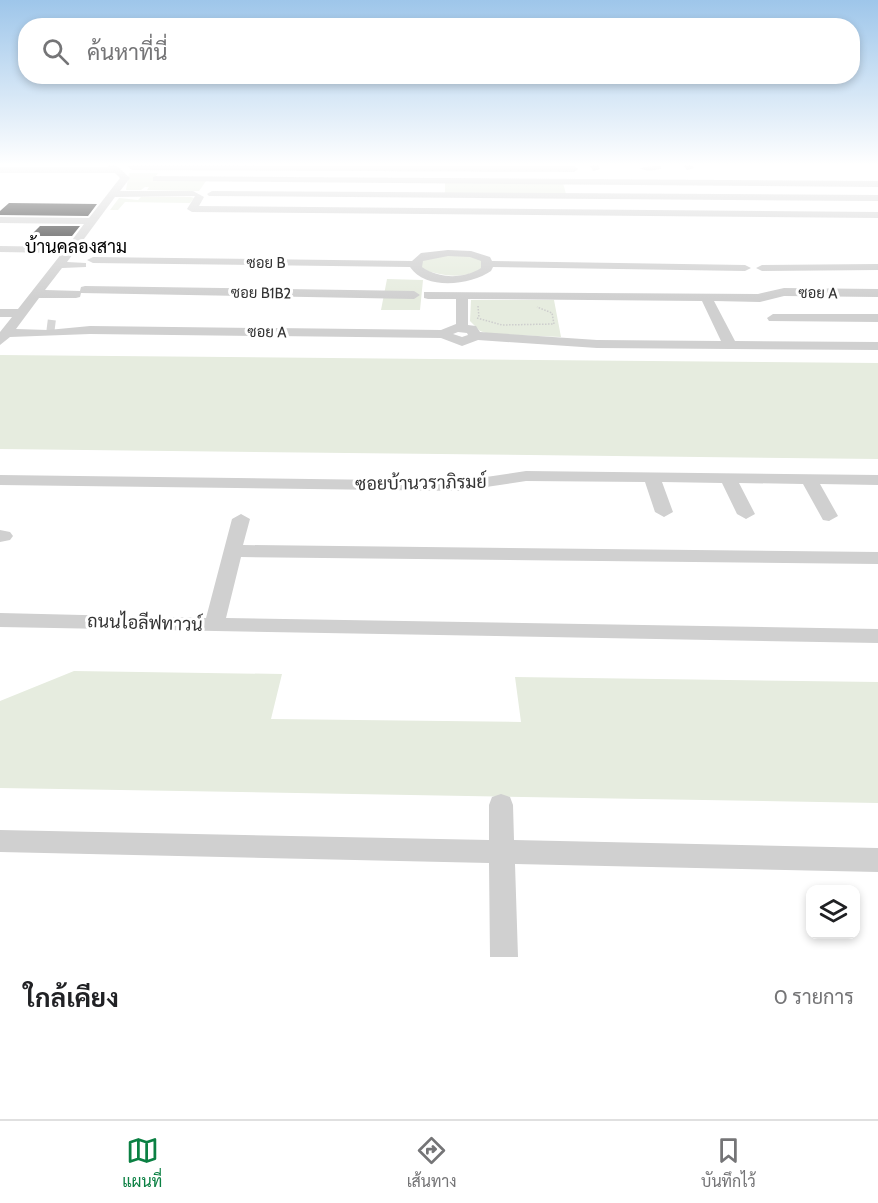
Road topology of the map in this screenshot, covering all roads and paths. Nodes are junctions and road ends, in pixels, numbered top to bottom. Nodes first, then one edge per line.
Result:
1 (102, 210) edge
2 (246, 210) edge
3 (668, 210) edge
4 (439, 212) joint
5 (670, 213) junction
6 (877, 215) edge
7 (0, 220) edge
8 (94, 221) junction
9 (0, 249) edge
10 (25, 249) junction
11 (72, 250) junction
12 (62, 263) junction
13 (415, 264) junction
14 (489, 264) junction
15 (11, 265) dead end
16 (878, 267) edge
17 (39, 292) junction
18 (878, 293) edge
19 (414, 295) dead end
20 (428, 295) dead end
21 (462, 296) junction
22 (706, 297) junction
23 (760, 298) junction
24 (478, 303) dead end
25 (531, 305) dead end
26 (0, 313) edge
27 (479, 318) junction
28 (773, 318) junction
29 (878, 318) edge
30 (462, 322) junction
31 (7, 330) edge
32 (445, 334) junction
33 (476, 336) junction
34 (730, 345) junction
35 (791, 345) junction
36 (878, 346) edge
37 (652, 478) junction
38 (728, 479) junction
39 (0, 480) edge
40 (809, 480) junction
41 (878, 480) edge
42 (664, 512) dead end
43 (746, 514) dead end
44 (829, 516) dead end
45 (241, 519) dead end
46 (233, 551) junction
47 (878, 558) edge
48 (0, 620) edge
49 (214, 625) junction
50 (878, 636) edge
51 (501, 805) dead end
52 (0, 841) edge
53 (502, 852) junction
54 (878, 860) edge
55 (504, 957) edge

1 - 8 street
2 - 4 street
3 - 5 street
4 - 5 street
5 - 6 street
7 - 8 street
8 - 11 street
9 - 10 street
10 - 11 street
10 - 15 street
11 - 12 street
12 - 13 street, ซอย B
12 - 17 street
13 - 14 street, ซอย B
13 - 14 street, ซอย B
14 - 16 street, ซอย B
17 - 19 street, ซอย B1B2
17 - 31 street
18 - 23 street, ซอย A
20 - 21 street, ซอย A
21 - 22 street, ซอย A
21 - 30 street
22 - 23 street, ซอย A
22 - 34 street
23 - 28 street
24 - 27 path
25 - 27 path
26 - 31 street, ซอย A
27 - 30 path
28 - 29 street, ซอย A
28 - 35 street
30 - 32 street, ซอย A
30 - 33 street, ซอย A
31 - 32 street, ซอย A
32 - 33 street, ซอย A
33 - 34 street, ซอย A
34 - 35 street, ซอย A
35 - 36 street, ซอย A
37 - 38 street, ซอยบ้านวราภิรมย์
37 - 39 street, ซอยบ้านวราภิรมย์
37 - 42 street
38 - 40 street, ซอยบ้านวราภิรมย์
38 - 43 street
40 - 41 street, ซอยบ้านวราภิรมย์
40 - 44 street
45 - 46 street, ถนนไอลีฟทาวน์
46 - 47 street
46 - 49 street, ถนนไอลีฟทาวน์
48 - 49 street, ถนนไอลีฟทาวน์
49 - 50 street
51 - 53 street
52 - 53 street
53 - 54 street
53 - 55 street

